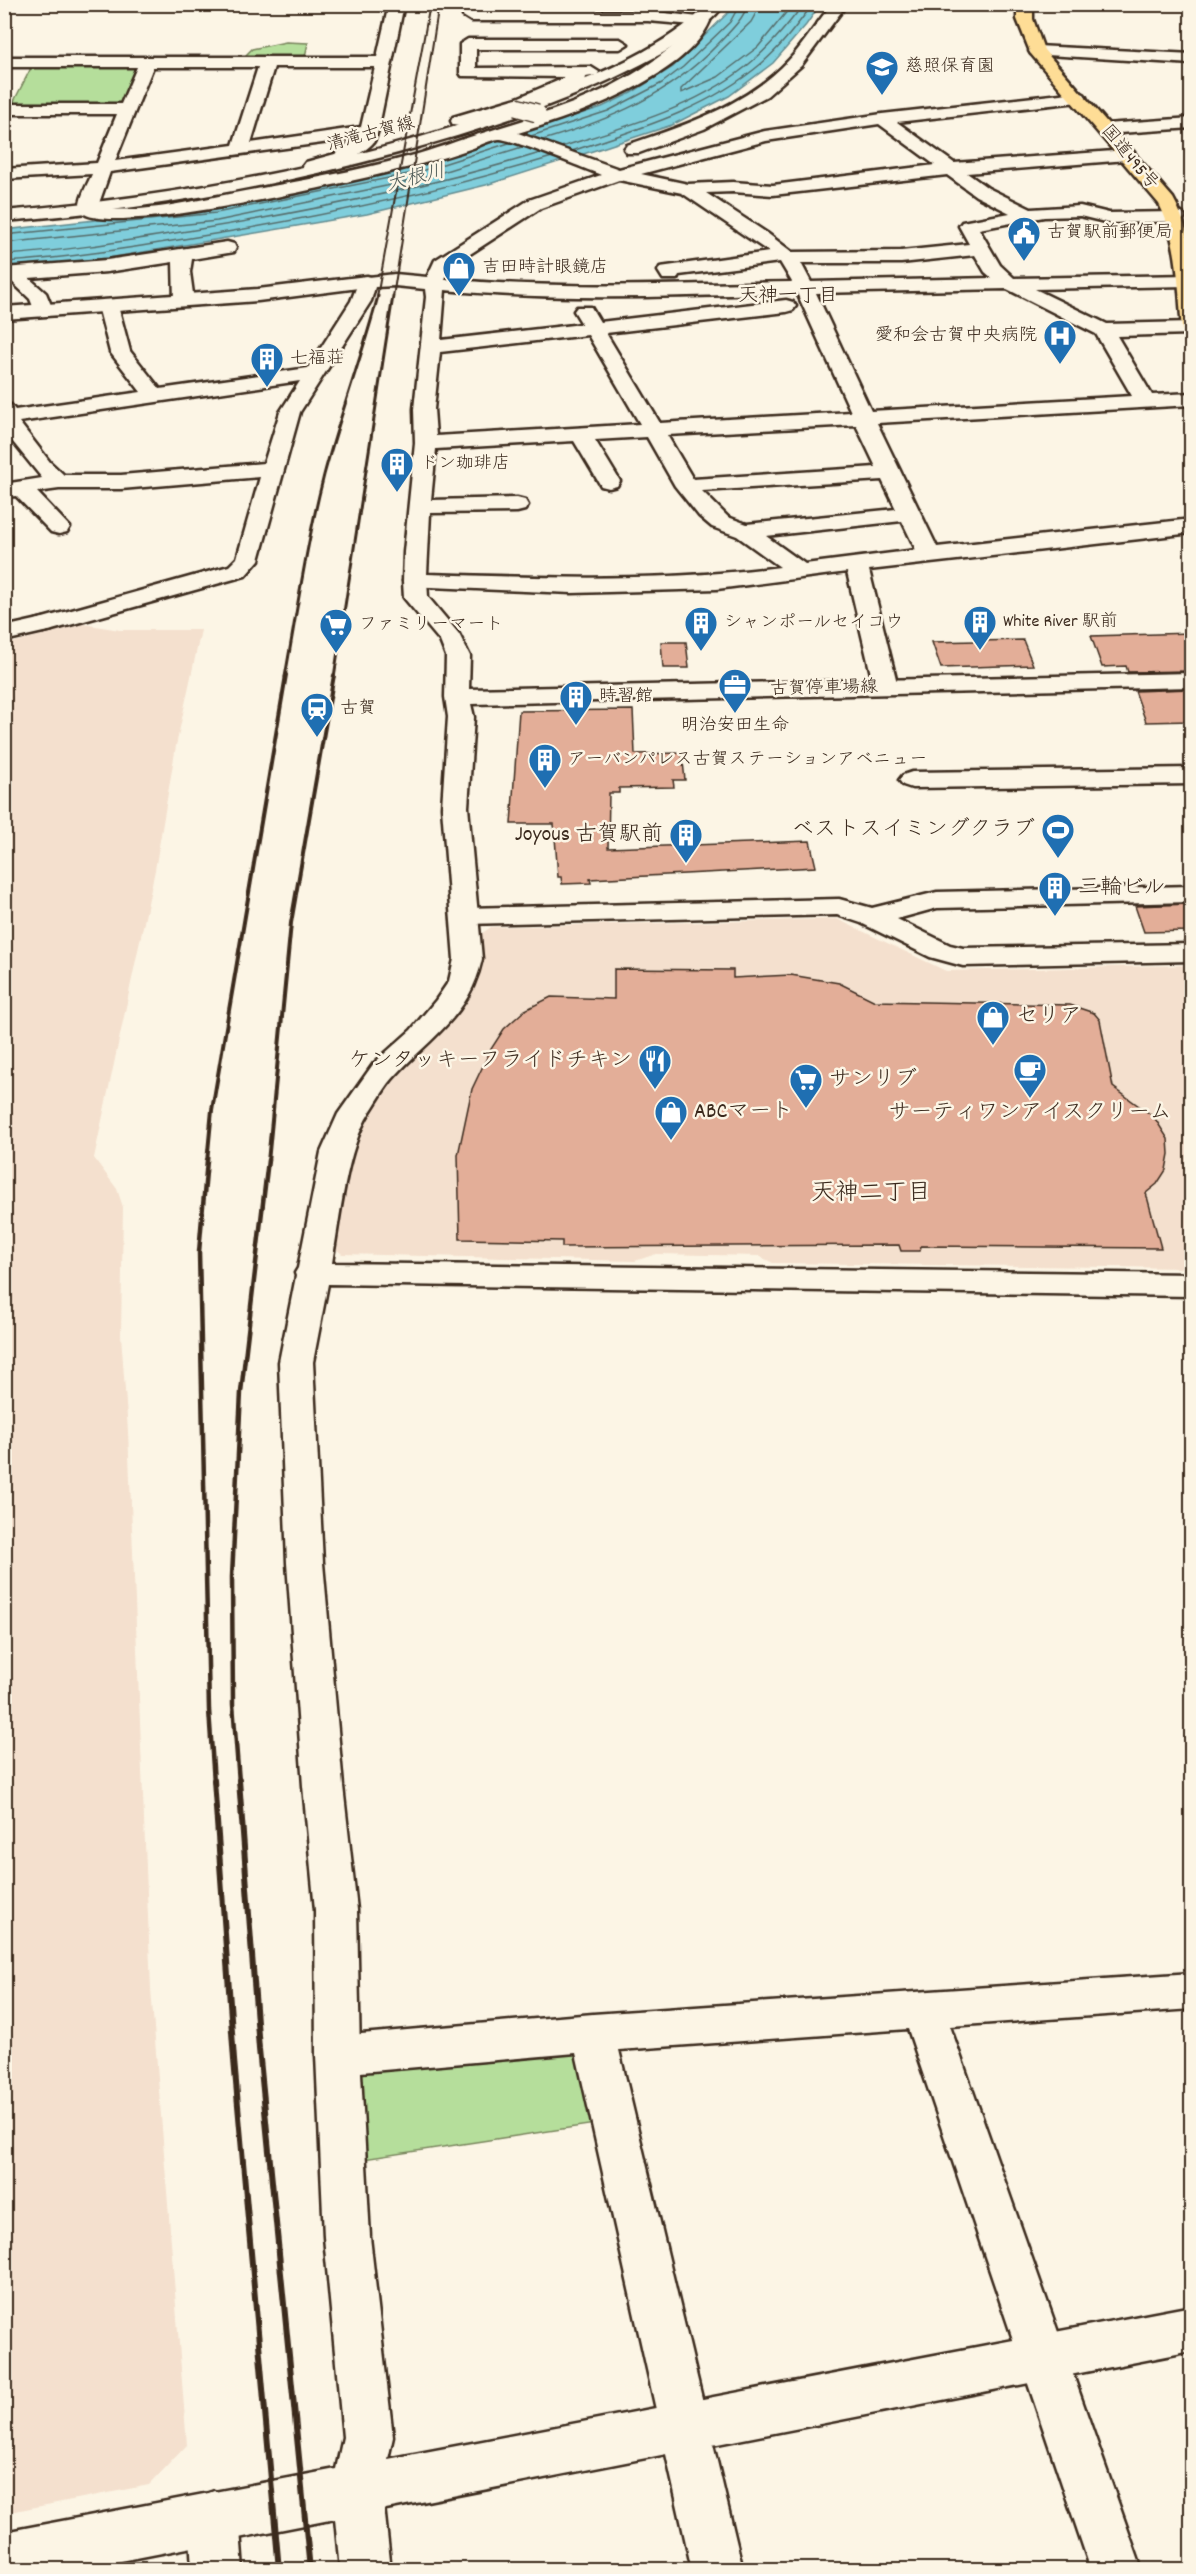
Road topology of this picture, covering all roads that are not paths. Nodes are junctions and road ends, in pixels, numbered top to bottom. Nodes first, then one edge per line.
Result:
1 (398, 4) edge
2 (473, 4) edge
3 (660, 4) edge
4 (718, 4) edge
5 (840, 4) edge
6 (1025, 4) edge
7 (648, 16) junction
8 (702, 21) junction
9 (620, 44) junction
10 (1038, 51) junction
11 (1191, 59) edge
12 (4, 62) edge
13 (28, 62) junction
14 (147, 62) junction
15 (385, 62) junction
16 (267, 63) junction
17 (591, 72) junction
18 (19, 79) dead end
19 (507, 90) dead end
20 (551, 90) junction
21 (1078, 97) junction
22 (6, 104) edge
23 (516, 107) dead end
24 (127, 109) junction
25 (537, 113) dead end
26 (882, 119) junction
27 (459, 121) dead end
28 (1191, 123) edge
29 (1105, 129) junction
30 (370, 131) junction
31 (506, 134) junction
32 (240, 149) junction
33 (1127, 155) junction
34 (589, 164) junction
35 (104, 168) junction
36 (950, 169) junction
37 (4, 174) edge
38 (618, 174) junction
39 (688, 189) junction
40 (89, 206) junction
41 (1029, 215) junction
42 (4, 216) edge
43 (1176, 217) junction
44 (227, 248) dead end
45 (978, 249) junction
46 (183, 255) junction
47 (786, 257) junction
48 (1184, 259) junction
49 (9, 274) edge
50 (1187, 280) junction
51 (367, 282) junction
52 (1009, 283) junction
53 (434, 284) junction
54 (679, 289) junction
55 (574, 291) junction
56 (808, 295) junction
57 (184, 301) junction
58 (108, 306) junction
59 (43, 310) junction
60 (4, 313) edge
61 (593, 329) junction
62 (1191, 329) edge
63 (1104, 330) junction
64 (430, 347) junction
65 (313, 373) junction
66 (154, 394) junction
67 (1191, 399) edge
68 (1146, 403) junction
69 (6, 415) edge
70 (864, 418) junction
71 (655, 430) junction
72 (581, 434) junction
73 (426, 443) junction
74 (273, 469) junction
75 (889, 473) junction
76 (609, 481) dead end
77 (59, 482) junction
78 (686, 486) junction
79 (13, 490) edge
80 (516, 505) dead end
81 (419, 507) junction
82 (910, 514) junction
83 (1191, 526) edge
84 (59, 527) dead end
85 (745, 531) junction
86 (930, 555) junction
87 (856, 564) junction
88 (800, 571) junction
89 (415, 580) junction
90 (4, 634) edge
91 (1191, 680) edge
92 (886, 687) junction
93 (457, 697) junction
94 (1191, 776) edge
95 (912, 780) dead end
96 (1191, 894) edge
97 (937, 900) junction
98 (466, 916) junction
99 (871, 917) junction
100 (919, 941) junction
101 (1191, 952) edge
102 (311, 1272) junction
103 (1191, 1285) edge
104 (1191, 1991) edge
105 (923, 2010) junction
106 (593, 2033) junction
107 (338, 2055) junction
108 (1191, 2328) edge
109 (1043, 2357) junction
110 (683, 2426) junction
111 (357, 2488) junction
112 (214, 2516) junction
113 (4, 2558) edge
114 (218, 2570) edge
115 (366, 2570) edge
116 (718, 2570) edge
117 (1117, 2570) edge

1 - 15 street
2 - 7 street
3 - 7 street
4 - 8 street, 清滝古賀線
5 - 34 street
6 - 10 highway, 国道495号
7 - 8 street
7 - 9 street
8 - 31 street
8 - 40 street, 清滝古賀線
9 - 17 street
9 - 17 street
10 - 11 street
10 - 21 highway, 国道495号
12 - 13 street
13 - 14 street
13 - 18 street
14 - 16 street
14 - 24 street
15 - 16 street
15 - 30 street
16 - 32 street
17 - 20 street
19 - 20 street
20 - 27 street
21 - 26 street
21 - 29 highway, 国道495号
22 - 24 street
23 - 25 street, bridge
24 - 35 street
26 - 36 street
26 - 38 street
28 - 29 street
29 - 33 highway, 国道495号
30 - 32 street
30 - 40 street
31 - 34 street
31 - 40 street
32 - 35 street
33 - 36 street
33 - 43 highway, 国道495号
34 - 38 street
35 - 37 street
35 - 40 street
36 - 39 street
36 - 41 street
38 - 39 street
38 - 53 street
39 - 47 street
40 - 42 street, 清滝古賀線
41 - 43 street
41 - 45 street
43 - 48 highway, 国道495号
44 - 46 street
45 - 47 street
45 - 52 street
46 - 49 street
46 - 57 street
47 - 54 street
47 - 56 street
48 - 50 highway, 国道495号
48 - 52 street
49 - 59 street
50 - 52 street
50 - 62 highway, 国道495号
51 - 53 street
51 - 57 street
51 - 65 street
52 - 56 street
52 - 63 street
53 - 55 street
53 - 64 street
54 - 55 street
54 - 56 street
55 - 61 street
56 - 61 street
56 - 70 street
57 - 58 street
58 - 59 street
58 - 66 street
59 - 60 street
61 - 64 street
61 - 71 street
62 - 63 street
63 - 68 street
64 - 73 street
65 - 66 street
65 - 74 street
66 - 69 street
67 - 68 street
68 - 70 street
69 - 77 street
70 - 71 street
70 - 75 street
71 - 72 street
71 - 78 street
72 - 73 street
72 - 76 street
73 - 81 street
74 - 77 street
74 - 90 street
75 - 78 street
75 - 82 street
77 - 79 street
78 - 85 street
79 - 84 street
80 - 81 street
81 - 89 street
82 - 85 street
82 - 86 street
83 - 86 street
85 - 88 street
86 - 87 street
87 - 88 street
87 - 92 street
88 - 89 street
89 - 93 street
91 - 92 street, 古賀停車場線
92 - 93 street, 古賀停車場線
93 - 98 street
94 - 95 street
96 - 97 street
97 - 99 street
97 - 100 street
98 - 99 street
98 - 102 street
99 - 100 street
100 - 101 street
102 - 103 street
102 - 107 street
104 - 105 street
105 - 106 street
105 - 109 street
106 - 107 street
106 - 110 street
107 - 111 street
108 - 109 street
109 - 110 street
109 - 117 street
110 - 111 street
110 - 116 street
111 - 112 street
111 - 115 street
112 - 113 street
112 - 114 street

